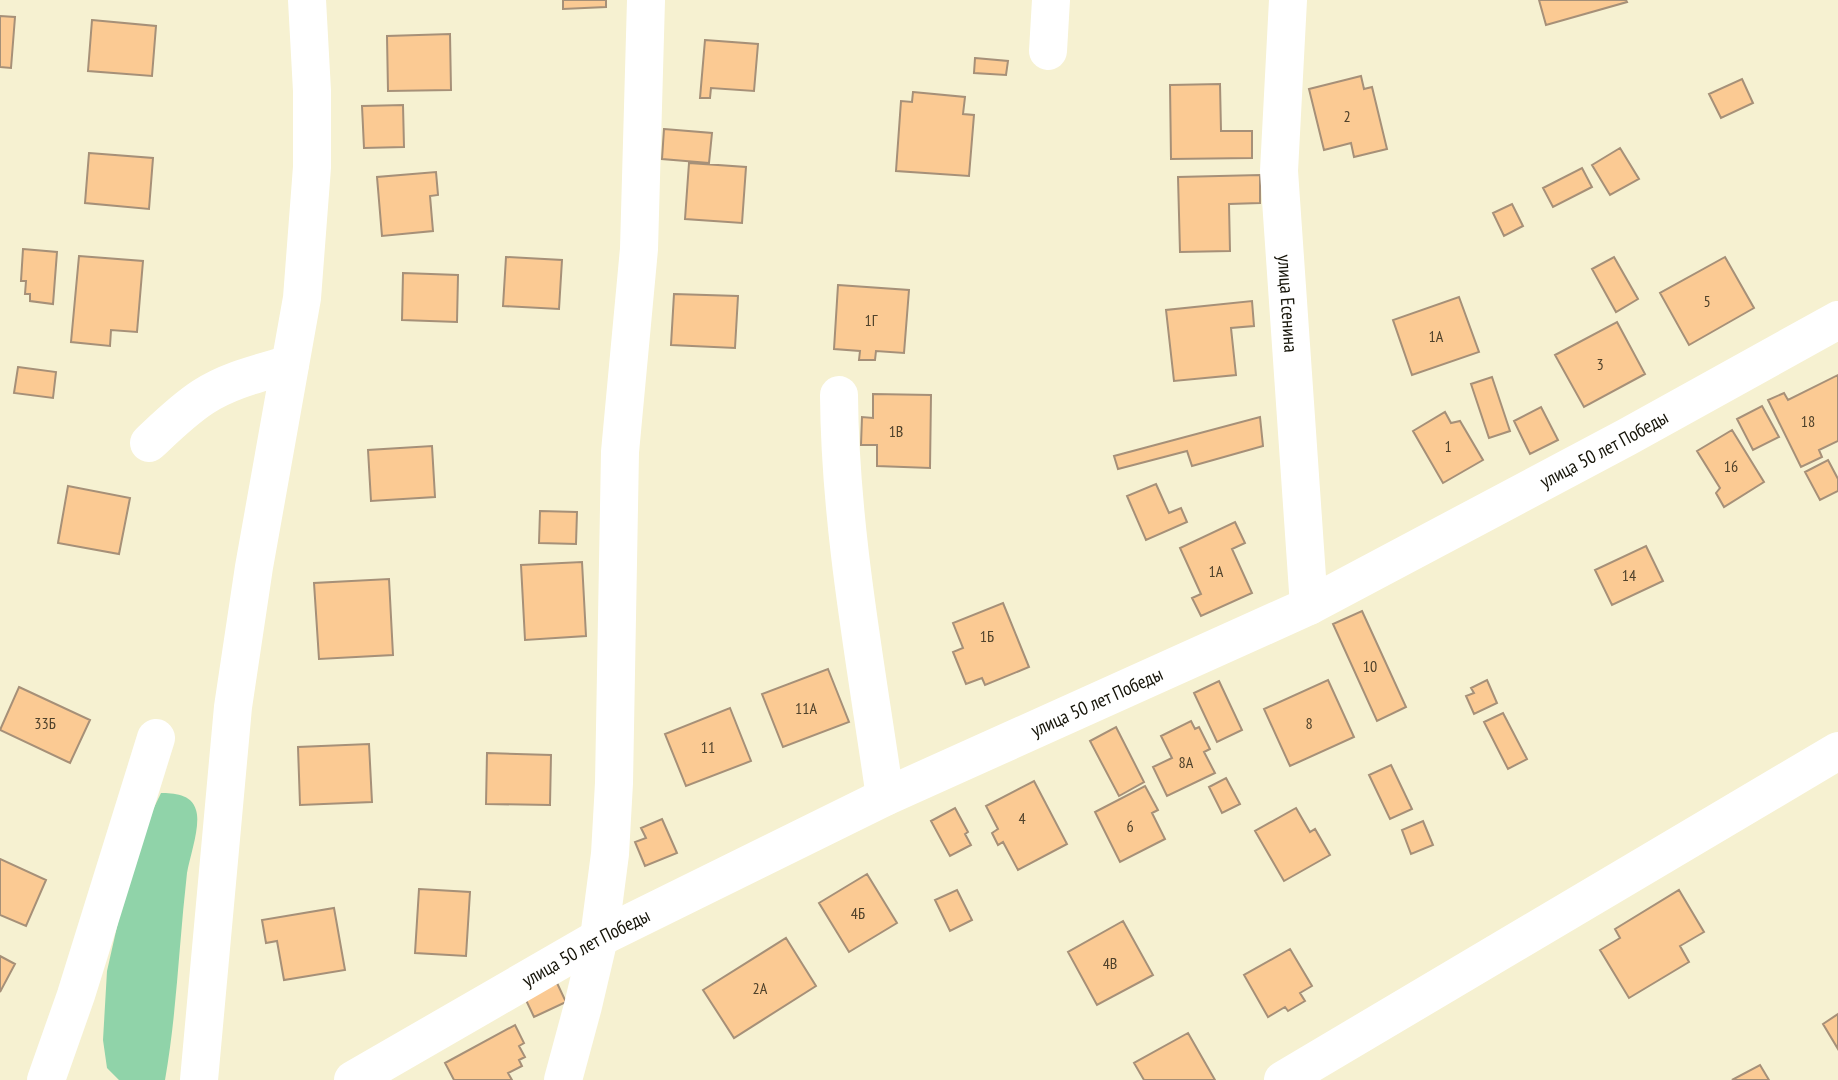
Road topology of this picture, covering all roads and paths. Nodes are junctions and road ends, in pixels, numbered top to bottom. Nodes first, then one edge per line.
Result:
1 (307, 0) edge
2 (646, 0) edge
3 (1051, 0) edge
4 (1287, 0) edge
5 (1048, 51) dead end
6 (1838, 320) edge
7 (289, 364) junction
8 (839, 395) dead end
9 (149, 443) dead end
10 (1309, 606) junction
11 (156, 738) dead end
12 (1838, 751) edge
13 (885, 797) junction
14 (599, 938) junction
15 (46, 1080) edge
16 (199, 1080) edge
17 (353, 1080) edge
18 (563, 1080) edge
19 (1283, 1080) edge

1 - 7 street
2 - 14 street
3 - 5 street
4 - 10 street, улица Есенина
6 - 10 street, улица 50 лет Победы
7 - 9 street
7 - 16 street
8 - 13 street
10 - 13 street, улица 50 лет Победы
11 - 15 street
12 - 19 street
13 - 14 street, улица 50 лет Победы
14 - 17 street, улица 50 лет Победы
14 - 18 street

